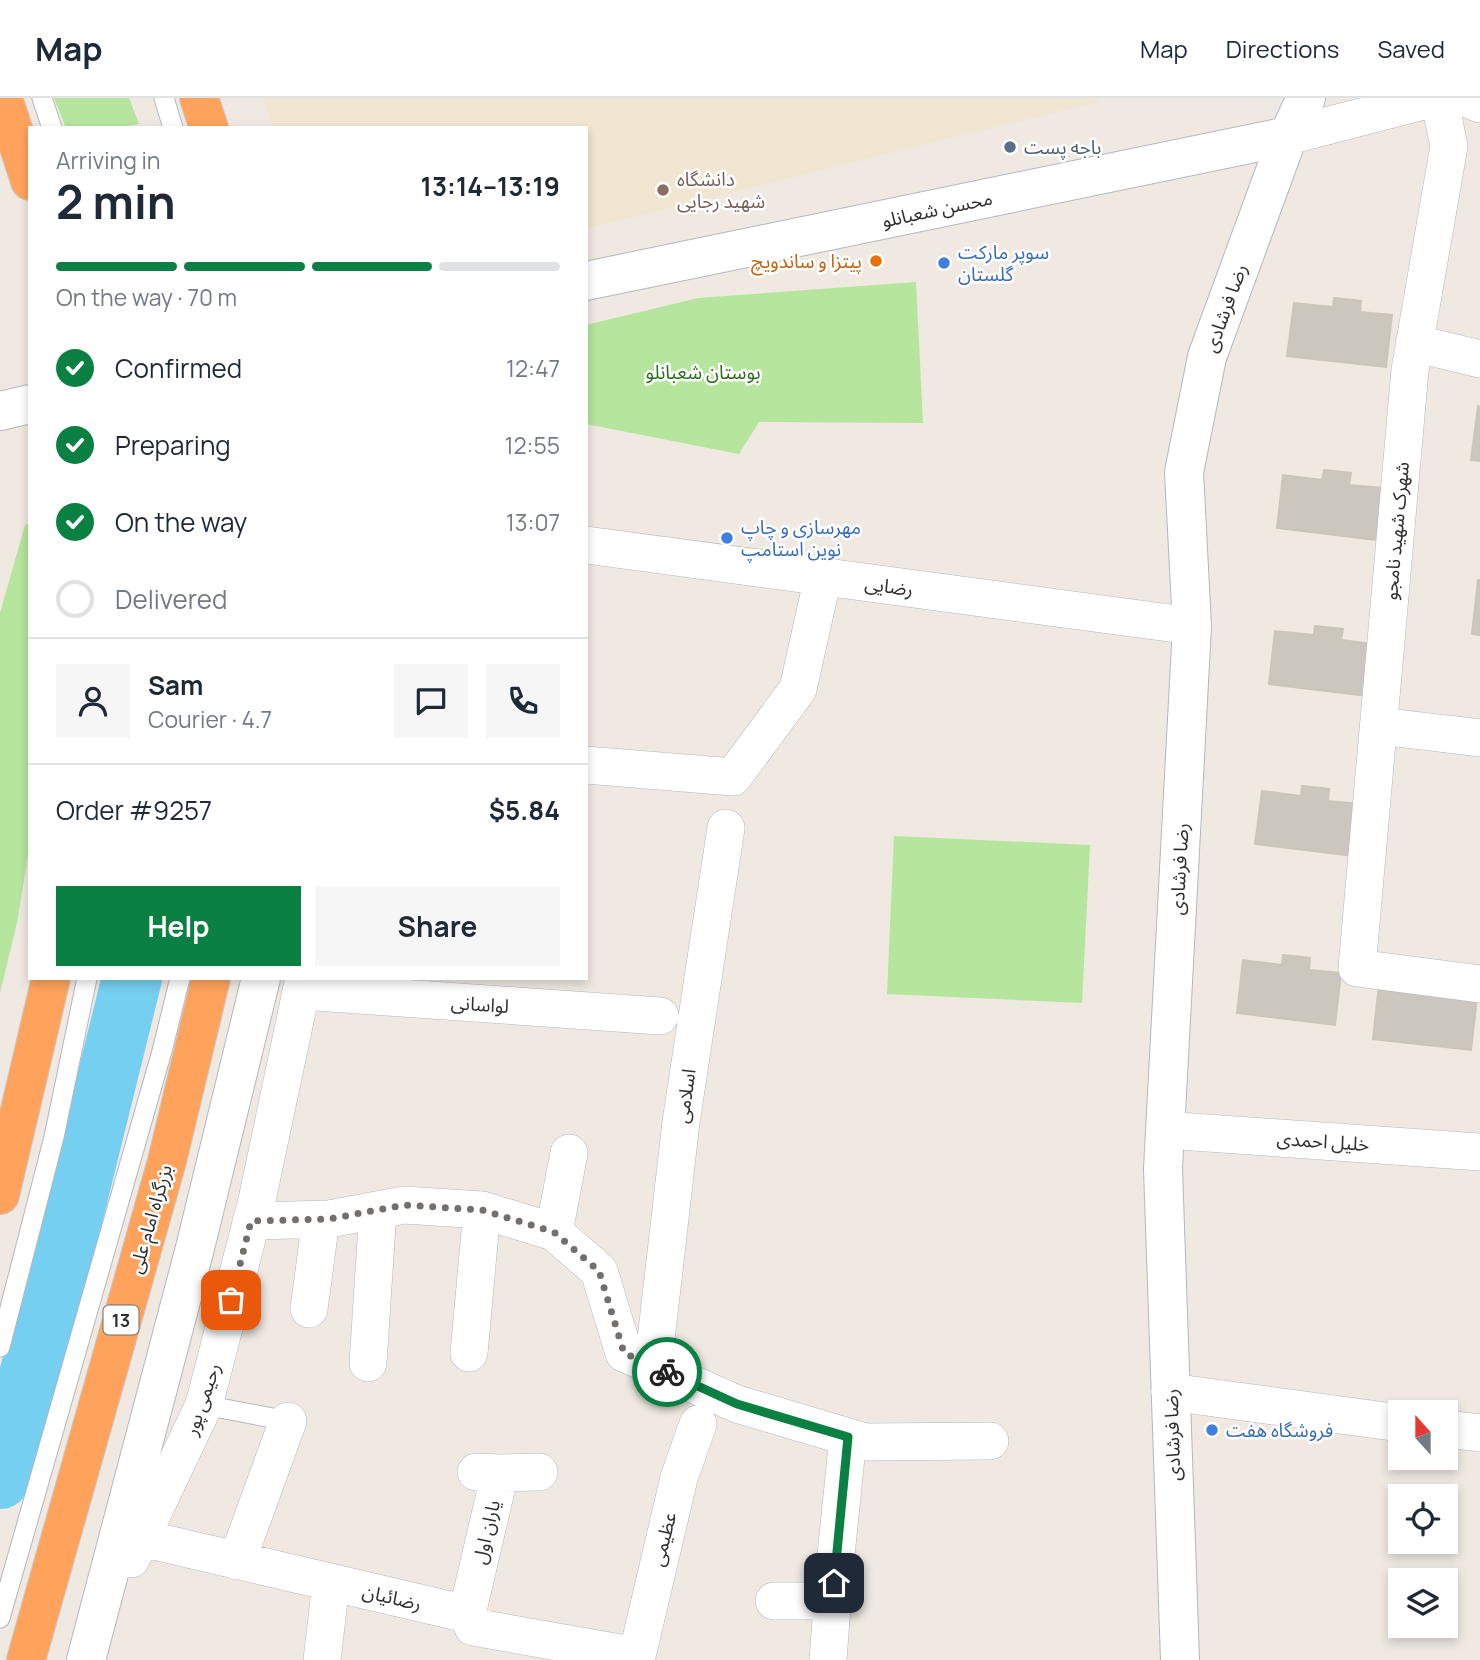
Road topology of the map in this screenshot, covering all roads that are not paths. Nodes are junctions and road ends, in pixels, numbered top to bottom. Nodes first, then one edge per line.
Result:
1 (3, 98) edge
2 (42, 98) edge
3 (164, 98) edge
4 (200, 98) edge
5 (1306, 98) edge
6 (1436, 98) edge
7 (1466, 98) edge
8 (1480, 104) edge
9 (51, 126) edge
10 (172, 126) edge
11 (208, 126) edge
12 (1288, 136) junction
13 (1465, 147) edge
14 (28, 175) edge
15 (588, 282) edge
16 (1414, 343) junction
17 (1480, 359) edge
18 (588, 545) edge
19 (822, 577) junction
20 (1192, 626) junction
21 (1379, 726) junction
22 (1480, 738) edge
23 (588, 765) edge
24 (726, 828) dead end
25 (51, 980) edge
26 (88, 980) edge
27 (180, 980) edge
28 (211, 980) edge
29 (261, 980) edge
30 (1480, 984) edge
31 (303, 985) edge
32 (660, 1016) dead end
33 (1165, 1130) junction
34 (16, 1137) junction
35 (1480, 1152) edge
36 (569, 1153) dead end
37 (0, 1178) edge
38 (0, 1195) edge
39 (378, 1210) junction
40 (482, 1210) junction
41 (321, 1219) junction
42 (251, 1221) junction
43 (554, 1232) junction
44 (309, 1309) dead end
45 (0, 1347) edge
46 (469, 1353) dead end
47 (368, 1363) dead end
48 (653, 1366) junction
49 (1170, 1392) junction
50 (204, 1405) junction
51 (288, 1421) joint
52 (1388, 1421) edge
53 (698, 1424) dead end
54 (1458, 1430) edge
55 (1480, 1433) edge
56 (848, 1437) junction
57 (990, 1441) dead end
58 (539, 1472) dead end
59 (141, 1538) junction
60 (237, 1561) junction
61 (331, 1583) junction
62 (774, 1601) dead end
63 (832, 1601) junction
64 (467, 1614) junction
65 (0, 1618) edge
66 (89, 1649) edge
67 (637, 1656) joint
68 (26, 1660) edge
69 (322, 1660) edge
70 (828, 1660) edge
71 (1180, 1660) edge

1 - 14 highway
2 - 9 lane
3 - 10 lane
4 - 11 highway
5 - 12 main road, رضا فرشادی
6 - 12 street
6 - 13 street, شهرک شهید نامجو
7 - 8 street
12 - 15 main road, محسن شعبانلو
12 - 20 main road, رضا فرشادی
13 - 16 street, شهرک شهید نامجو
16 - 17 street
16 - 21 street, شهرک شهید نامجو
18 - 19 street, رضایی
19 - 20 street, رضایی
19 - 23 street
20 - 33 main road, رضا فرشادی
21 - 22 street
21 - 30 street, شهرک شهید نامجو
24 - 48 street, اسلامی
25 - 34 highway
26 - 45 lane
27 - 65 lane
28 - 68 highway, بزرگراه امام علی / 13
29 - 66 main road
31 - 32 street, لواسانی
31 - 42 street, رحیمی پور
33 - 35 street, خلیل احمدی
33 - 49 main road, رضا فرشادی
34 - 37 main road
34 - 38 highway
36 - 43 street
39 - 40 street
39 - 41 street
39 - 47 street
40 - 43 street
40 - 46 street
41 - 42 street
41 - 44 street
42 - 50 street, رحیمی پور
43 - 48 street
48 - 56 street
49 - 52 street
49 - 71 main road, رضا فرشادی
50 - 51 lane
50 - 59 street, رحیمی پور
51 - 60 street
53 - 67 street, عظیمی
54 - 55 street
56 - 57 street
56 - 63 street
58 - 64 street, یاران اول
59 - 60 street, رضائیان
59 - 66 street, رحیمی پور
60 - 61 street, رضائیان
61 - 64 street, رضائیان
61 - 69 street
62 - 63 street
63 - 70 street
64 - 67 street, رضائیان

